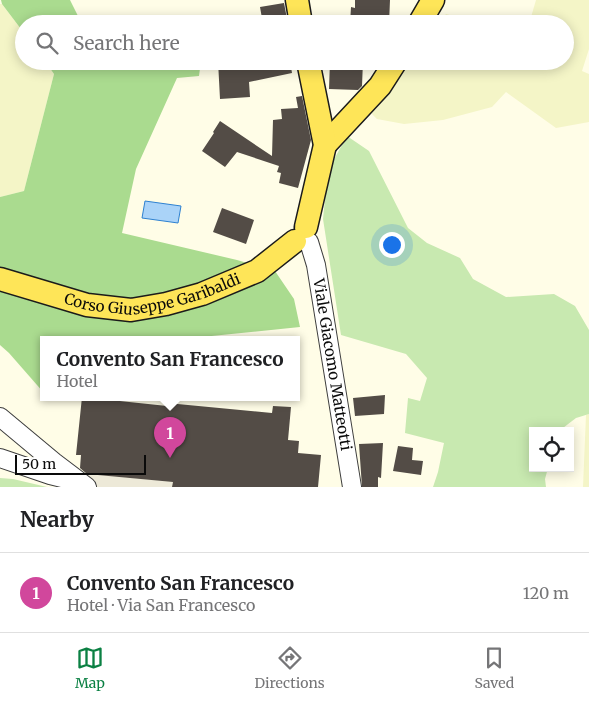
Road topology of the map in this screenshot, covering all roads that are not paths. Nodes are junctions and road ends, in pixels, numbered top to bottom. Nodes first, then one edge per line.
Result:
1 (296, 0) edge
2 (433, 0) edge
3 (299, 15) edge
4 (424, 15) edge
5 (310, 70) edge
6 (390, 70) edge
7 (325, 145) junction
8 (303, 237) junction
9 (0, 279) edge
10 (0, 417) edge
11 (0, 458) edge
12 (85, 485) edge
13 (352, 487) edge

1 - 3 main road
2 - 4 main road
5 - 7 main road
6 - 7 main road
7 - 8 main road
8 - 9 main road, Corso Giuseppe Garibaldi
8 - 13 street, Viale Giacomo Matteotti
10 - 12 street
11 - 12 street

